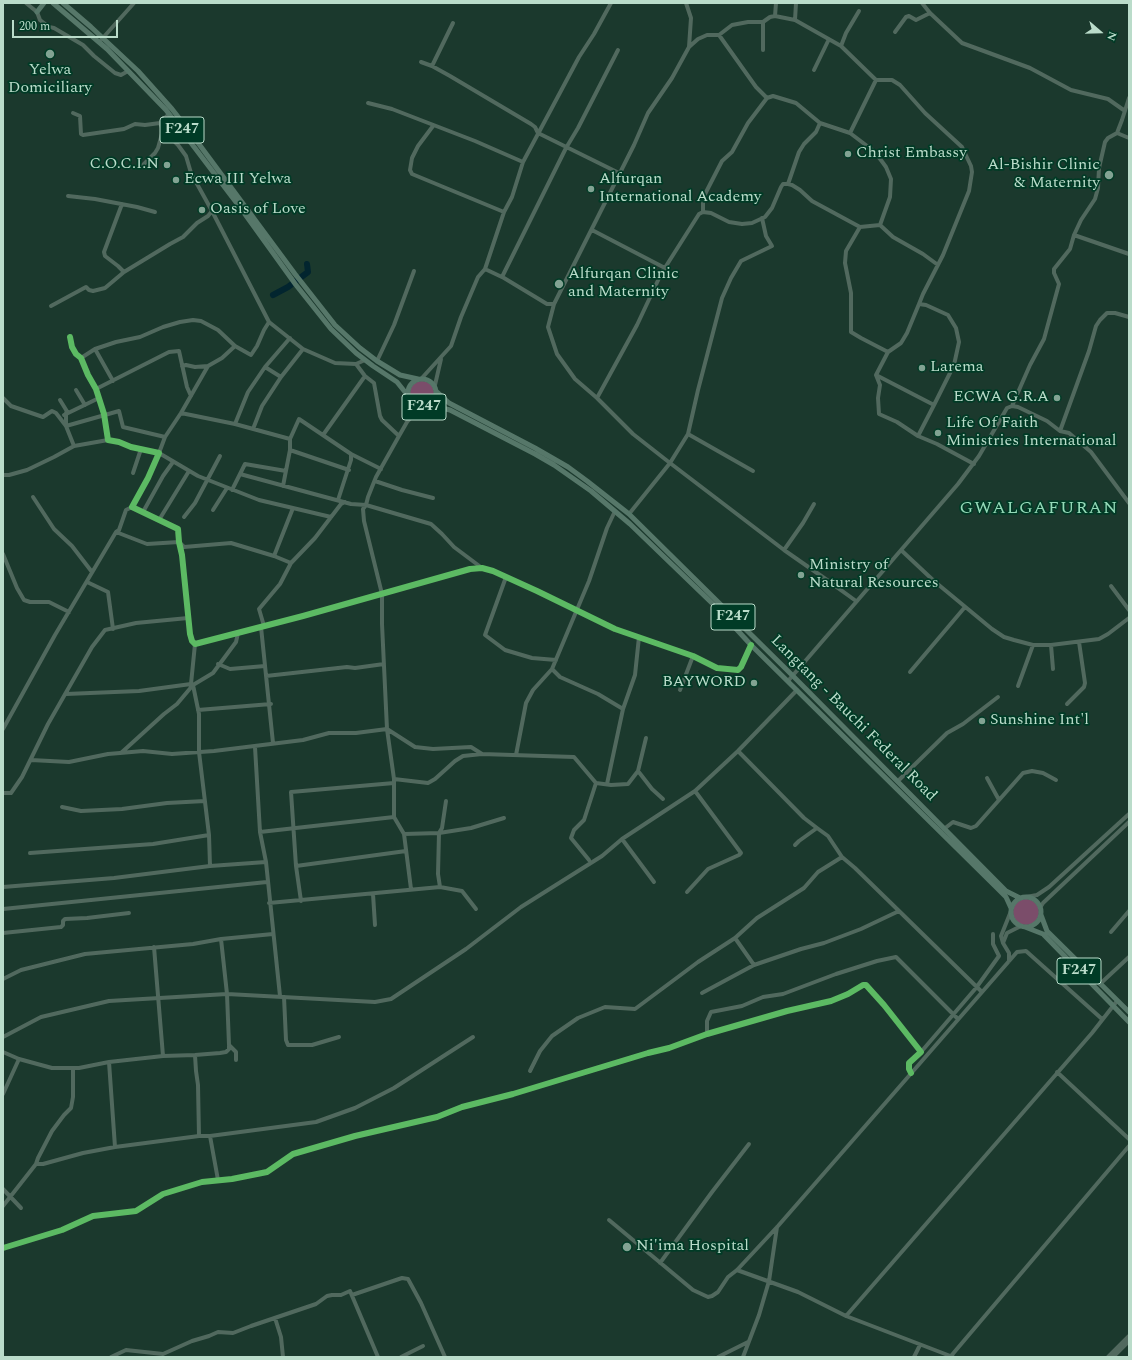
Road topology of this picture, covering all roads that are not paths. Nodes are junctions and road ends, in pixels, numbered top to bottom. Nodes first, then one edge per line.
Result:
1 (26, 3) edge
2 (44, 3) edge
3 (53, 3) edge
4 (63, 3) edge
5 (134, 3) edge
6 (611, 3) edge
7 (686, 3) edge
8 (776, 3) edge
9 (796, 3) edge
10 (922, 3) edge
11 (859, 11) dead end
12 (37, 12) junction
13 (930, 13) junction
14 (774, 16) junction
15 (795, 20) junction
16 (763, 22) junction
17 (453, 23) dead end
18 (895, 32) dead end
19 (719, 35) junction
20 (829, 39) junction
21 (101, 40) junction
22 (841, 46) junction
23 (689, 47) junction
24 (618, 50) dead end
25 (763, 50) dead end
26 (421, 62) dead end
27 (432, 66) junction
28 (814, 70) dead end
29 (128, 71) junction
30 (876, 80) junction
31 (767, 98) junction
32 (1129, 98) edge
33 (368, 103) dead end
34 (1125, 111) junction
35 (73, 113) dead end
36 (169, 114) junction
37 (160, 123) junction
38 (820, 123) junction
39 (433, 126) junction
40 (163, 130) junction
41 (538, 133) junction
42 (850, 133) junction
43 (1117, 133) junction
44 (1129, 138) edge
45 (566, 148) junction
46 (523, 162) junction
47 (143, 165) dead end
48 (619, 173) junction
49 (788, 184) junction
50 (68, 196) dead end
51 (122, 204) junction
52 (212, 211) junction
53 (155, 212) dead end
54 (504, 212) junction
55 (703, 212) junction
56 (762, 218) junction
57 (880, 225) junction
58 (860, 227) junction
59 (592, 230) junction
60 (1074, 235) junction
61 (1129, 254) edge
62 (938, 265) junction
63 (665, 268) junction
64 (485, 269) junction
65 (414, 271) dead end
66 (124, 272) junction
67 (293, 275) junction
68 (502, 277) junction
69 (299, 284) junction
70 (554, 304) junction
71 (919, 304) junction
72 (51, 306) dead end
73 (1129, 317) edge
74 (269, 322) junction
75 (70, 337) dead end
76 (290, 338) junction
77 (235, 346) junction
78 (95, 349) junction
79 (303, 349) junction
80 (888, 352) junction
81 (81, 358) junction
82 (441, 358) junction
83 (365, 360) junction
84 (377, 361) junction
85 (356, 364) junction
86 (182, 366) junction
87 (208, 366) junction
88 (265, 367) junction
89 (876, 375) junction
90 (365, 376) junction
91 (281, 377) junction
92 (420, 379) junction
93 (113, 381) junction
94 (434, 386) junction
95 (96, 389) junction
96 (76, 390) dead end
97 (436, 391) junction
98 (192, 396) junction
99 (409, 397) junction
100 (3, 398) edge
101 (99, 398) junction
102 (597, 398) junction
103 (60, 400) dead end
104 (412, 402) junction
105 (85, 405) junction
106 (430, 405) junction
107 (934, 405) junction
108 (1012, 406) junction
109 (421, 407) junction
110 (67, 413) junction
111 (181, 413) junction
112 (104, 414) junction
113 (59, 417) junction
114 (407, 422) junction
115 (235, 424) junction
116 (66, 426) junction
117 (254, 429) junction
118 (1060, 431) junction
119 (688, 434) junction
120 (323, 435) junction
121 (399, 436) junction
122 (918, 436) junction
123 (165, 437) junction
124 (290, 439) junction
125 (108, 440) junction
126 (74, 446) junction
127 (141, 449) junction
128 (290, 450) junction
129 (158, 453) junction
130 (351, 454) junction
131 (220, 456) dead end
132 (173, 462) junction
133 (670, 463) junction
134 (974, 464) junction
135 (381, 469) junction
136 (348, 470) junction
137 (189, 471) junction
138 (286, 471) junction
139 (753, 471) dead end
140 (133, 473) dead end
141 (240, 474) junction
142 (3, 475) edge
143 (207, 480) junction
144 (375, 480) junction
145 (283, 486) junction
146 (227, 488) junction
147 (232, 490) junction
148 (33, 497) dead end
149 (433, 498) dead end
150 (338, 500) junction
151 (345, 502) junction
152 (1129, 503) edge
153 (814, 504) dead end
154 (366, 505) junction
155 (132, 507) junction
156 (293, 508) junction
157 (213, 510) dead end
158 (615, 511) junction
159 (143, 512) junction
160 (629, 514) junction
161 (184, 517) dead end
162 (330, 517) junction
163 (159, 520) junction
164 (116, 532) junction
165 (179, 542) junction
166 (784, 550) junction
167 (901, 550) junction
168 (3, 554) edge
169 (274, 556) junction
170 (291, 564) junction
171 (482, 568) junction
172 (92, 572) junction
173 (506, 577) junction
174 (87, 582) junction
175 (1111, 586) dead end
176 (382, 594) junction
177 (856, 601) junction
178 (965, 607) junction
179 (577, 610) junction
180 (1129, 610) edge
181 (69, 612) junction
182 (188, 618) junction
183 (1129, 618) edge
184 (262, 627) junction
185 (113, 629) junction
186 (238, 633) junction
187 (639, 637) junction
188 (1079, 642) junction
189 (195, 644) junction
190 (751, 645) junction
191 (1033, 645) junction
192 (1051, 645) junction
193 (693, 656) junction
194 (556, 660) junction
195 (218, 664) junction
196 (384, 664) junction
197 (265, 666) junction
198 (552, 669) junction
199 (1053, 669) dead end
200 (910, 672) dead end
201 (266, 676) junction
202 (792, 676) junction
203 (788, 681) junction
204 (192, 685) junction
205 (1018, 686) dead end
206 (680, 690) dead end
207 (797, 690) junction
208 (66, 694) junction
209 (998, 697) dead end
210 (271, 704) junction
211 (1067, 704) dead end
212 (623, 709) junction
213 (198, 710) junction
214 (4, 725) edge
215 (387, 729) junction
216 (646, 738) dead end
217 (273, 743) junction
218 (255, 747) junction
219 (738, 751) junction
220 (199, 752) junction
221 (120, 753) junction
222 (482, 754) junction
223 (516, 755) junction
224 (31, 760) junction
225 (638, 771) junction
226 (987, 778) dead end
227 (1056, 780) dead end
228 (394, 781) junction
229 (898, 781) junction
230 (596, 783) junction
231 (607, 784) junction
232 (695, 791) junction
233 (3, 793) edge
234 (663, 799) dead end
235 (999, 800) junction
236 (446, 801) dead end
237 (205, 802) junction
238 (62, 807) dead end
239 (1129, 814) edge
240 (394, 817) junction
241 (504, 818) dead end
242 (1129, 822) edge
243 (293, 828) junction
244 (817, 828) junction
245 (944, 829) junction
246 (260, 832) junction
247 (439, 833) junction
248 (404, 834) junction
249 (209, 835) junction
250 (622, 839) junction
251 (795, 845) dead end
252 (406, 851) junction
253 (30, 853) dead end
254 (842, 857) junction
255 (588, 860) dead end
256 (266, 862) junction
257 (210, 866) junction
258 (296, 866) junction
259 (267, 882) junction
260 (654, 882) dead end
261 (3, 887) edge
262 (440, 887) junction
263 (411, 889) junction
264 (687, 892) dead end
265 (373, 894) junction
266 (1026, 897) junction
267 (1020, 898) junction
268 (301, 901) junction
269 (269, 904) junction
270 (1040, 908) junction
271 (3, 909) edge
272 (476, 909) dead end
273 (1011, 909) junction
274 (1129, 911) edge
275 (899, 912) junction
276 (129, 913) dead end
277 (1040, 915) junction
278 (375, 924) dead end
279 (1023, 927) junction
280 (1110, 932) dead end
281 (3, 933) edge
282 (273, 934) junction
283 (993, 934) dead end
284 (735, 938) junction
285 (221, 939) junction
286 (1003, 943) junction
287 (154, 947) junction
288 (1129, 957) edge
289 (1009, 961) junction
290 (754, 965) junction
291 (3, 979) edge
292 (1100, 984) junction
293 (976, 988) junction
294 (982, 992) junction
295 (702, 993) dead end
296 (227, 994) junction
297 (158, 997) junction
298 (282, 997) junction
299 (1117, 1001) junction
300 (1113, 1006) junction
301 (1129, 1012) edge
302 (952, 1014) junction
303 (1102, 1019) junction
304 (958, 1020) junction
305 (1129, 1022) edge
306 (707, 1034) junction
307 (3, 1037) edge
308 (339, 1037) dead end
309 (473, 1037) dead end
310 (229, 1045) junction
311 (3, 1052) edge
312 (921, 1052) junction
313 (195, 1055) junction
314 (163, 1056) junction
315 (19, 1059) junction
316 (236, 1060) dead end
317 (109, 1062) junction
318 (73, 1068) junction
319 (530, 1071) dead end
320 (1057, 1072) junction
321 (911, 1073) junction
322 (3, 1094) edge
323 (199, 1136) junction
324 (210, 1136) junction
325 (1129, 1139) edge
326 (749, 1144) dead end
327 (1129, 1146) edge
328 (115, 1147) junction
329 (36, 1164) junction
330 (218, 1180) junction
331 (3, 1189) edge
332 (11, 1196) junction
333 (3, 1206) edge
334 (21, 1208) dead end
335 (609, 1220) dead end
336 (778, 1226) junction
337 (3, 1248) edge
338 (660, 1262) junction
339 (737, 1270) junction
340 (769, 1281) junction
341 (352, 1295) junction
342 (846, 1316) junction
343 (275, 1318) junction
344 (1129, 1336) edge
345 (1129, 1341) edge
346 (749, 1342) junction
347 (920, 1345) junction
348 (423, 1346) dead end
349 (111, 1357) edge
350 (283, 1357) edge
351 (378, 1357) edge
352 (402, 1357) edge
353 (445, 1357) edge
354 (718, 1357) edge
355 (743, 1357) edge
356 (914, 1357) edge
357 (952, 1357) edge
358 (1108, 1357) edge
359 (1113, 1357) edge

1 - 12 street
2 - 12 main road
3 - 21 main road, F247
4 - 21 main road, F247
5 - 21 street
6 - 41 street
7 - 23 street
8 - 14 street
9 - 15 street
10 - 13 street
11 - 22 street
12 - 29 street
13 - 18 street
13 - 34 street
14 - 15 street
14 - 16 street
15 - 20 street
16 - 19 street
16 - 25 street
17 - 27 street
19 - 23 street
19 - 31 street
20 - 22 street
20 - 28 street
21 - 29 main road, F247
21 - 67 main road, F247
22 - 30 street
23 - 48 street
24 - 45 street
26 - 27 street
27 - 41 street
29 - 36 main road, F247
30 - 42 street
30 - 62 street
31 - 38 street
31 - 55 street
32 - 34 street
33 - 39 street
34 - 43 street
35 - 37 street
36 - 37 street
36 - 67 main road, F247
37 - 40 street
38 - 42 street
38 - 49 street
39 - 46 street
39 - 54 street
40 - 47 street
40 - 52 street
41 - 45 street
41 - 46 street
42 - 57 street
43 - 44 street
43 - 60 street
45 - 48 street
45 - 68 street
46 - 54 street
48 - 59 street
49 - 56 street
49 - 58 street
50 - 51 street
51 - 53 street
51 - 66 street
52 - 66 street
52 - 74 street
54 - 64 street
55 - 56 street
55 - 63 street
56 - 119 street
57 - 58 street
57 - 62 street
58 - 80 street
59 - 63 street
59 - 70 street
60 - 61 street
60 - 108 street
62 - 71 street
63 - 102 street
64 - 68 street
64 - 82 street
65 - 84 street
66 - 72 street
67 - 69 main road, F247
68 - 70 street
69 - 83 main road, F247
69 - 84 main road, F247
70 - 102 street
71 - 80 street
71 - 107 street
73 - 118 street
74 - 76 street
74 - 77 street
75 - 81 street
76 - 79 street
76 - 88 street
77 - 78 street
77 - 87 street
78 - 81 street
78 - 93 street
79 - 85 street
79 - 91 street
80 - 89 street
81 - 95 street
82 - 92 street
82 - 94 street
83 - 85 street
83 - 99 main road, F247
84 - 92 main road, F247
85 - 90 street
86 - 87 street
86 - 93 street
86 - 98 street
87 - 98 street
88 - 91 street
88 - 115 street
89 - 107 street
89 - 122 street
90 - 120 street
90 - 121 street
91 - 117 street
92 - 94 main road, F247
92 - 99 main road, F247
93 - 95 street
94 - 97 main road, F247
95 - 101 street
96 - 105 street
97 - 106 main road, F247
97 - 160 main road, Langtang - Bauchi Federal Road / F247
98 - 111 street
99 - 104 main road, F247
100 - 113 street
101 - 105 street
101 - 112 street
102 - 133 street
103 - 110 street
104 - 109 main road, F247
104 - 114 street
105 - 110 street
106 - 109 main road, F247
106 - 158 main road, Langtang - Bauchi Federal Road / F247
107 - 122 street
108 - 118 street
108 - 134 street
109 - 114 street
110 - 113 street
110 - 116 street
111 - 115 street
111 - 123 street
112 - 116 street
112 - 123 street
112 - 125 street
113 - 116 street
114 - 121 street
115 - 117 street
116 - 126 street
117 - 124 street
118 - 152 street
119 - 133 street
119 - 139 street
120 - 124 street
120 - 130 street
121 - 135 street
122 - 134 street
123 - 129 street
124 - 128 street
125 - 126 street
125 - 127 street
126 - 142 street
127 - 129 street
127 - 140 street
128 - 136 street
128 - 138 street
129 - 132 street
129 - 155 street
130 - 135 street
130 - 136 street
131 - 143 street
132 - 137 street
132 - 159 street
133 - 160 street
133 - 166 street
134 - 167 street
135 - 144 street
136 - 150 street
137 - 143 street
137 - 163 street
138 - 141 street
138 - 145 street
141 - 145 street
141 - 147 street
143 - 146 street
143 - 161 street
144 - 149 street
144 - 154 street
145 - 150 street
146 - 147 street
146 - 157 street
147 - 156 street
148 - 172 street
150 - 151 street
151 - 154 street
151 - 162 street
153 - 166 street
154 - 171 street
154 - 176 street
155 - 159 street
155 - 164 street
156 - 162 street
156 - 169 street
158 - 179 street
158 - 190 main road, Langtang - Bauchi Federal Road / F247
159 - 163 street
160 - 202 main road, Langtang - Bauchi Federal Road / F247
162 - 170 street
163 - 165 street
164 - 165 street
164 - 172 street
165 - 169 street
165 - 182 street
166 - 177 street
167 - 177 street
167 - 178 street
168 - 181 street
169 - 170 street
170 - 184 street
171 - 173 street
171 - 176 street
172 - 174 street
173 - 179 street
173 - 194 street
174 - 181 street
174 - 185 street
175 - 180 street
176 - 184 street
176 - 196 street
177 - 202 street
178 - 191 street
178 - 200 street
179 - 187 street
179 - 194 street
181 - 214 street
182 - 185 street
182 - 189 street
183 - 188 street
184 - 186 street
184 - 197 street
185 - 208 street
186 - 189 street
186 - 195 street
187 - 193 street
187 - 212 street
188 - 192 street
188 - 211 street
189 - 204 street
190 - 193 street
190 - 203 main road, Langtang - Bauchi Federal Road / F247
191 - 192 street
191 - 205 street
192 - 199 street
193 - 206 street
194 - 198 street
195 - 197 street
195 - 204 street
196 - 201 street
196 - 215 street
197 - 201 street
198 - 212 street
198 - 223 street
201 - 210 street
202 - 203 street
202 - 229 main road, Langtang - Bauchi Federal Road / F247
203 - 207 main road, Langtang - Bauchi Federal Road / F247
204 - 208 street
204 - 213 street
204 - 221 street
207 - 219 street
207 - 273 main road, Langtang - Bauchi Federal Road / F247
208 - 224 street
209 - 229 street
210 - 213 street
210 - 217 street
212 - 231 street
213 - 220 street
215 - 217 street
215 - 222 street
215 - 228 street
216 - 225 street
217 - 218 street
218 - 220 street
218 - 246 street
219 - 232 street
219 - 244 street
220 - 221 street
220 - 237 street
221 - 224 street
222 - 223 street
222 - 228 street
223 - 230 street
224 - 233 street
225 - 231 street
225 - 234 street
226 - 235 street
227 - 235 street
228 - 240 street
228 - 243 street
229 - 245 main road, Langtang - Bauchi Federal Road / F247
230 - 231 street
230 - 255 street
232 - 250 street
232 - 264 street
235 - 245 street
236 - 247 street
237 - 238 street
237 - 249 street
239 - 266 street
240 - 243 street
240 - 248 street
241 - 247 street
242 - 270 street
243 - 246 street
243 - 258 street
244 - 251 street
244 - 254 street
245 - 267 main road, Langtang - Bauchi Federal Road / F247
246 - 256 street
247 - 248 street
247 - 262 street
248 - 252 street
249 - 253 street
249 - 257 street
250 - 260 street
250 - 298 street
252 - 258 street
252 - 263 street
254 - 275 street
254 - 284 street
256 - 257 street
256 - 259 street
257 - 261 street
258 - 268 street
259 - 269 street
259 - 271 street
262 - 263 street
262 - 272 street
263 - 265 street
265 - 268 street
265 - 278 street
266 - 267 main road
266 - 270 main road
267 - 273 main road
268 - 269 street
269 - 282 street
270 - 277 main road, F247
273 - 279 main road, F247
273 - 286 street
274 - 280 street
275 - 290 street
275 - 293 street
276 - 281 street
277 - 279 main road
277 - 292 main road, F247
279 - 286 street
279 - 300 main road, F247
282 - 285 street
282 - 298 street
283 - 293 street
284 - 290 street
284 - 319 street
285 - 287 street
285 - 296 street
286 - 289 street
287 - 291 street
287 - 297 street
288 - 292 street
289 - 294 street
289 - 303 street
290 - 295 street
292 - 299 main road, F247
293 - 294 street
293 - 302 street
294 - 304 street
296 - 297 street
296 - 298 street
296 - 310 street
297 - 307 street
297 - 314 street
298 - 308 street
299 - 300 street
299 - 301 main road, F247
300 - 303 street
300 - 305 main road, F247
302 - 304 street
302 - 306 street
302 - 312 street
303 - 320 street
304 - 321 street
306 - 312 street
306 - 330 street
309 - 324 street
310 - 313 street
310 - 316 street
311 - 315 street
312 - 321 street
313 - 314 street
313 - 323 street
314 - 317 street
315 - 318 street
315 - 322 street
317 - 318 street
317 - 328 street
318 - 329 street
320 - 325 street
320 - 342 street
321 - 336 street
323 - 324 street
323 - 328 street
324 - 330 street
326 - 338 street
327 - 357 street
328 - 329 street
329 - 332 street
330 - 337 street
331 - 332 street
332 - 333 street
332 - 334 street
335 - 338 street
336 - 339 street
336 - 340 street
338 - 339 street
339 - 340 street
340 - 342 street
340 - 346 street
341 - 343 street
341 - 351 street
341 - 353 street
342 - 347 street
343 - 349 street
343 - 350 street
344 - 358 street
345 - 359 street
346 - 354 street
346 - 355 street
347 - 356 street
347 - 357 street
348 - 352 street

